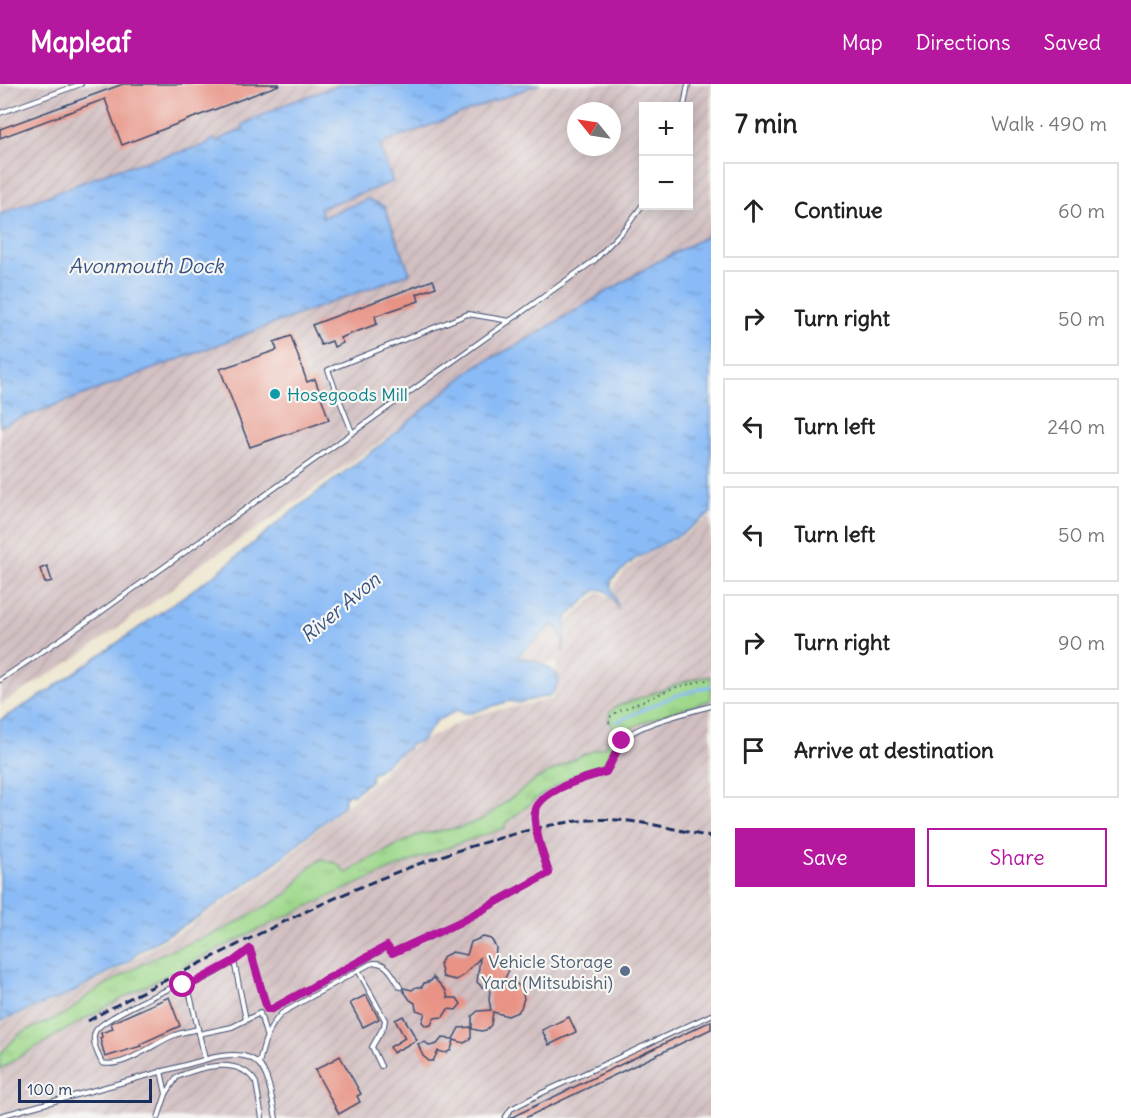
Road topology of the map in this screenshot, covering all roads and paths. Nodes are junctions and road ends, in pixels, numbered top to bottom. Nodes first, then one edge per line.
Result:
1 (81, 84) edge
2 (688, 84) edge
3 (685, 102) edge
4 (0, 113) edge
5 (639, 210) edge
6 (511, 321) junction
7 (352, 432) junction
8 (711, 679) edge
9 (0, 680) edge
10 (711, 706) edge
11 (609, 723) dead end
12 (234, 961) junction
13 (358, 970) junction
14 (188, 986) junction
15 (400, 987) dead end
16 (711, 1015) edge
17 (246, 1020) junction
18 (199, 1032) junction
19 (267, 1036) junction
20 (205, 1059) junction
21 (259, 1064) junction
22 (381, 1066) dead end
23 (161, 1071) junction
24 (166, 1094) junction
25 (0, 1116) edge
26 (158, 1118) edge
27 (262, 1118) edge
28 (276, 1118) edge
29 (505, 1118) edge

1 - 4 lane
2 - 3 lane
5 - 6 lane
6 - 7 lane
6 - 7 lane
7 - 9 lane
8 - 11 path
10 - 12 lane
12 - 14 lane
12 - 17 lane
13 - 15 lane
13 - 19 lane
13 - 22 lane
14 - 18 lane
14 - 18 lane
16 - 29 lane
17 - 18 lane
17 - 19 lane
18 - 20 lane
19 - 21 lane
20 - 21 lane
20 - 23 lane
21 - 28 lane
23 - 24 lane
23 - 25 lane
24 - 26 lane
24 - 27 lane

